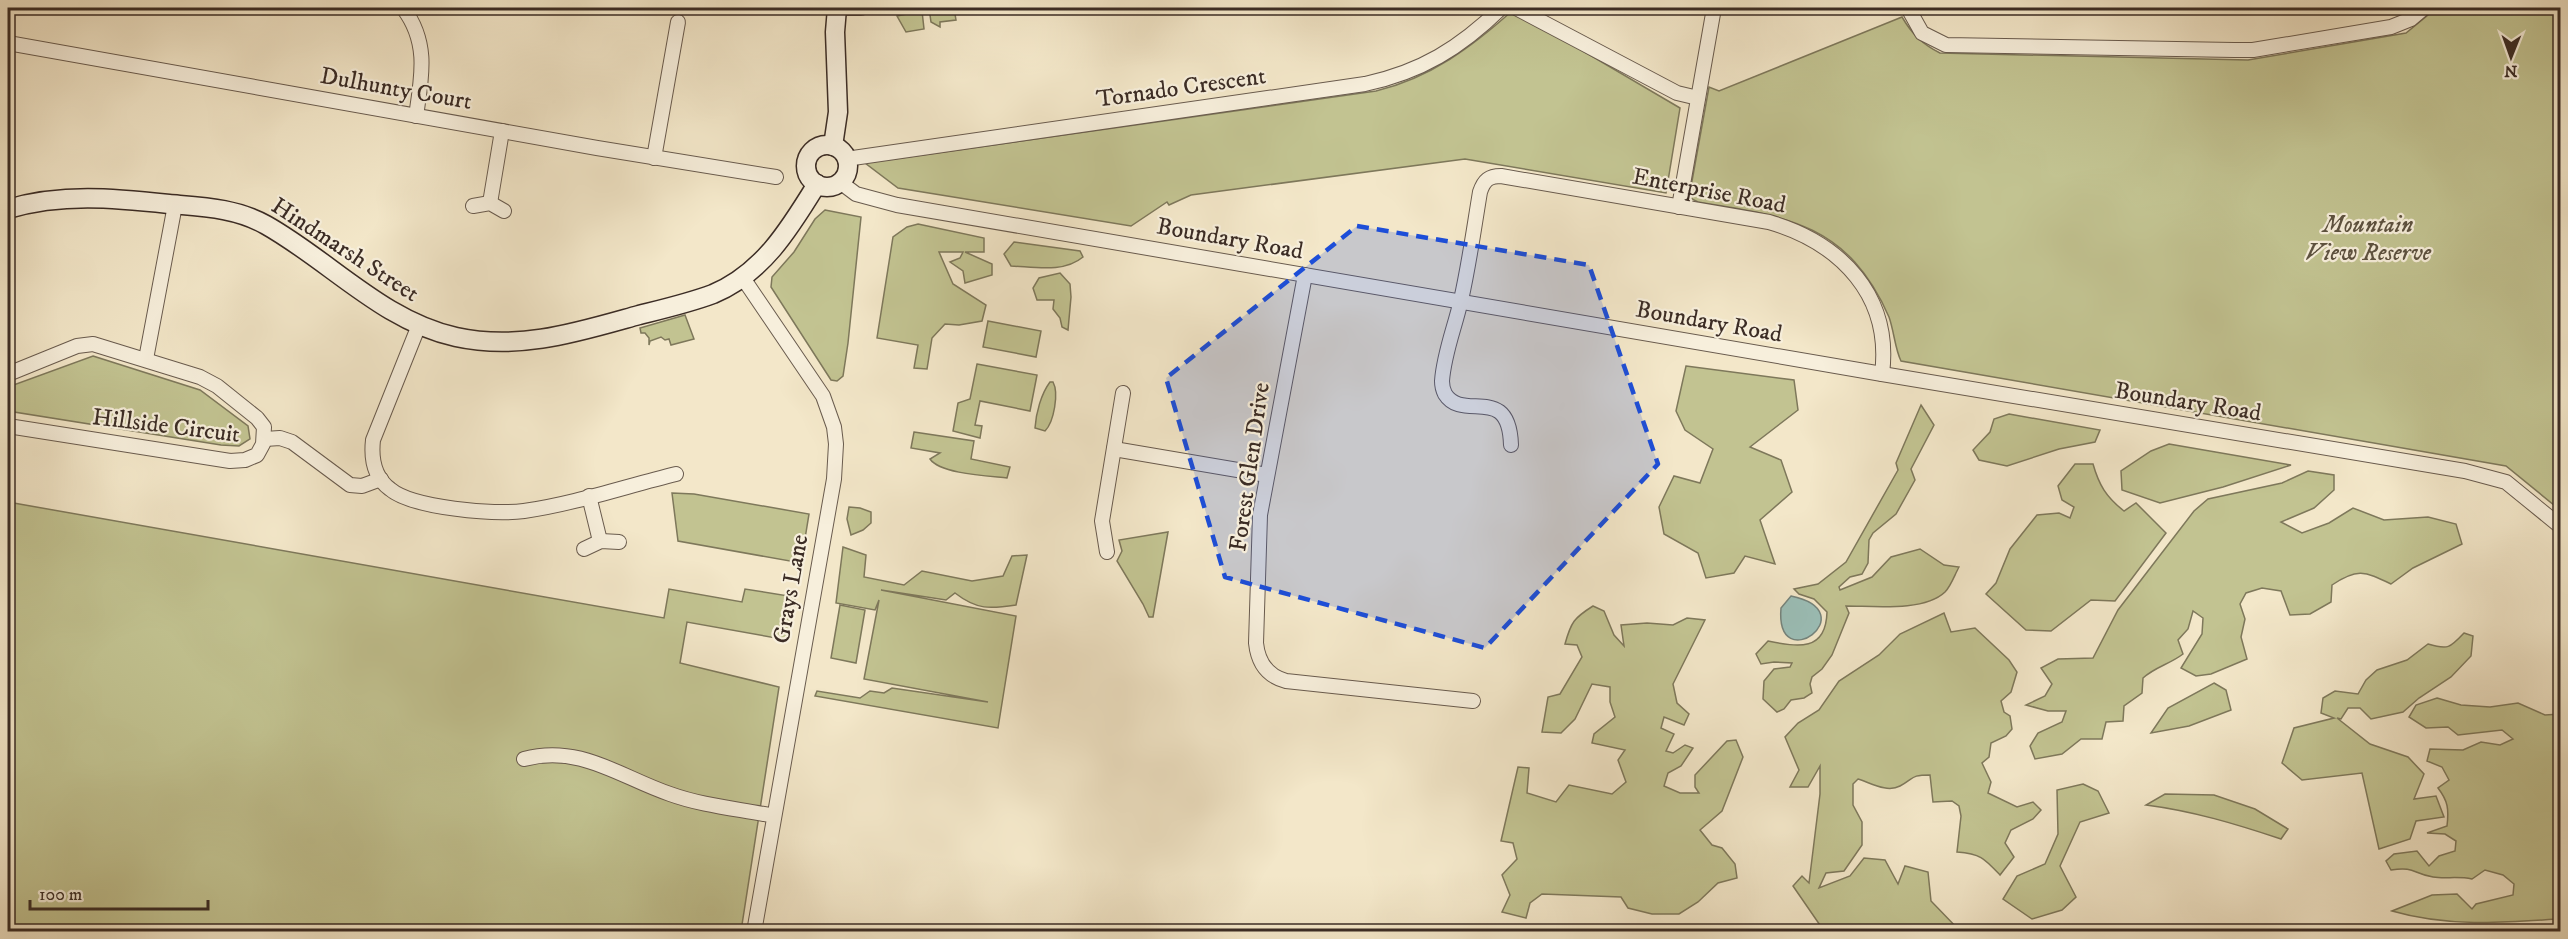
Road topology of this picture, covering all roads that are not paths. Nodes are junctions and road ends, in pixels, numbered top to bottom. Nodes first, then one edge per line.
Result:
1 (403, 8) edge
2 (837, 8) edge
3 (842, 8) edge
4 (861, 8) edge
5 (1501, 8) edge
6 (1516, 8) edge
7 (1714, 8) edge
8 (1908, 8) edge
9 (2424, 8) edge
10 (678, 22) dead end
11 (8, 43) edge
12 (1698, 98) junction
13 (416, 116) junction
14 (502, 131) junction
15 (840, 152) junction
16 (654, 158) junction
17 (776, 177) dead end
18 (840, 182) junction
19 (816, 184) junction
20 (490, 203) junction
21 (175, 205) junction
22 (473, 206) dead end
23 (1679, 207) junction
24 (8, 209) edge
25 (504, 211) dead end
26 (1305, 275) junction
27 (743, 278) junction
28 (1460, 302) junction
29 (419, 325) junction
30 (146, 359) junction
31 (8, 374) edge
32 (1882, 374) junction
33 (1123, 393) dead end
34 (8, 426) edge
35 (265, 439) junction
36 (1511, 445) dead end
37 (1114, 449) junction
38 (676, 474) dead end
39 (1267, 476) junction
40 (381, 479) junction
41 (589, 496) junction
42 (2560, 526) edge
43 (600, 541) junction
44 (619, 542) dead end
45 (584, 549) dead end
46 (1107, 552) dead end
47 (1473, 701) dead end
48 (524, 759) dead end
49 (774, 816) junction
50 (754, 932) edge

1 - 13 street
2 - 15 street
3 - 4 street
5 - 15 street, Tornado Crescent
6 - 12 street
7 - 12 street
8 - 9 street
10 - 16 street
11 - 13 street, Dulhunty Court
12 - 23 street
13 - 14 street, Dulhunty Court
14 - 16 street, Dulhunty Court
14 - 20 street
15 - 18 street
15 - 19 street
16 - 17 street, Dulhunty Court
18 - 19 street
18 - 26 street, Boundary Road
19 - 27 street, Hindmarsh Street
20 - 22 street
20 - 25 street
21 - 24 street, Hindmarsh Street
21 - 29 street, Hindmarsh Street
21 - 30 street
23 - 28 street, Enterprise Road
23 - 32 street, Enterprise Road
26 - 28 street, Boundary Road
26 - 39 street, Forest Glen Drive
27 - 29 street, Hindmarsh Street
27 - 49 street, Grays Lane
28 - 32 street, Boundary Road
28 - 36 street
29 - 40 street
30 - 31 street, Hillside Circuit
30 - 35 street, Hillside Circuit
32 - 42 street, Boundary Road
33 - 37 street
34 - 35 street, Hillside Circuit
35 - 40 street
37 - 39 street
37 - 46 street
38 - 41 street
39 - 47 street, Forest Glen Drive
40 - 41 street
41 - 43 street
43 - 44 street
43 - 45 street
48 - 49 street
49 - 50 street, Grays Lane

